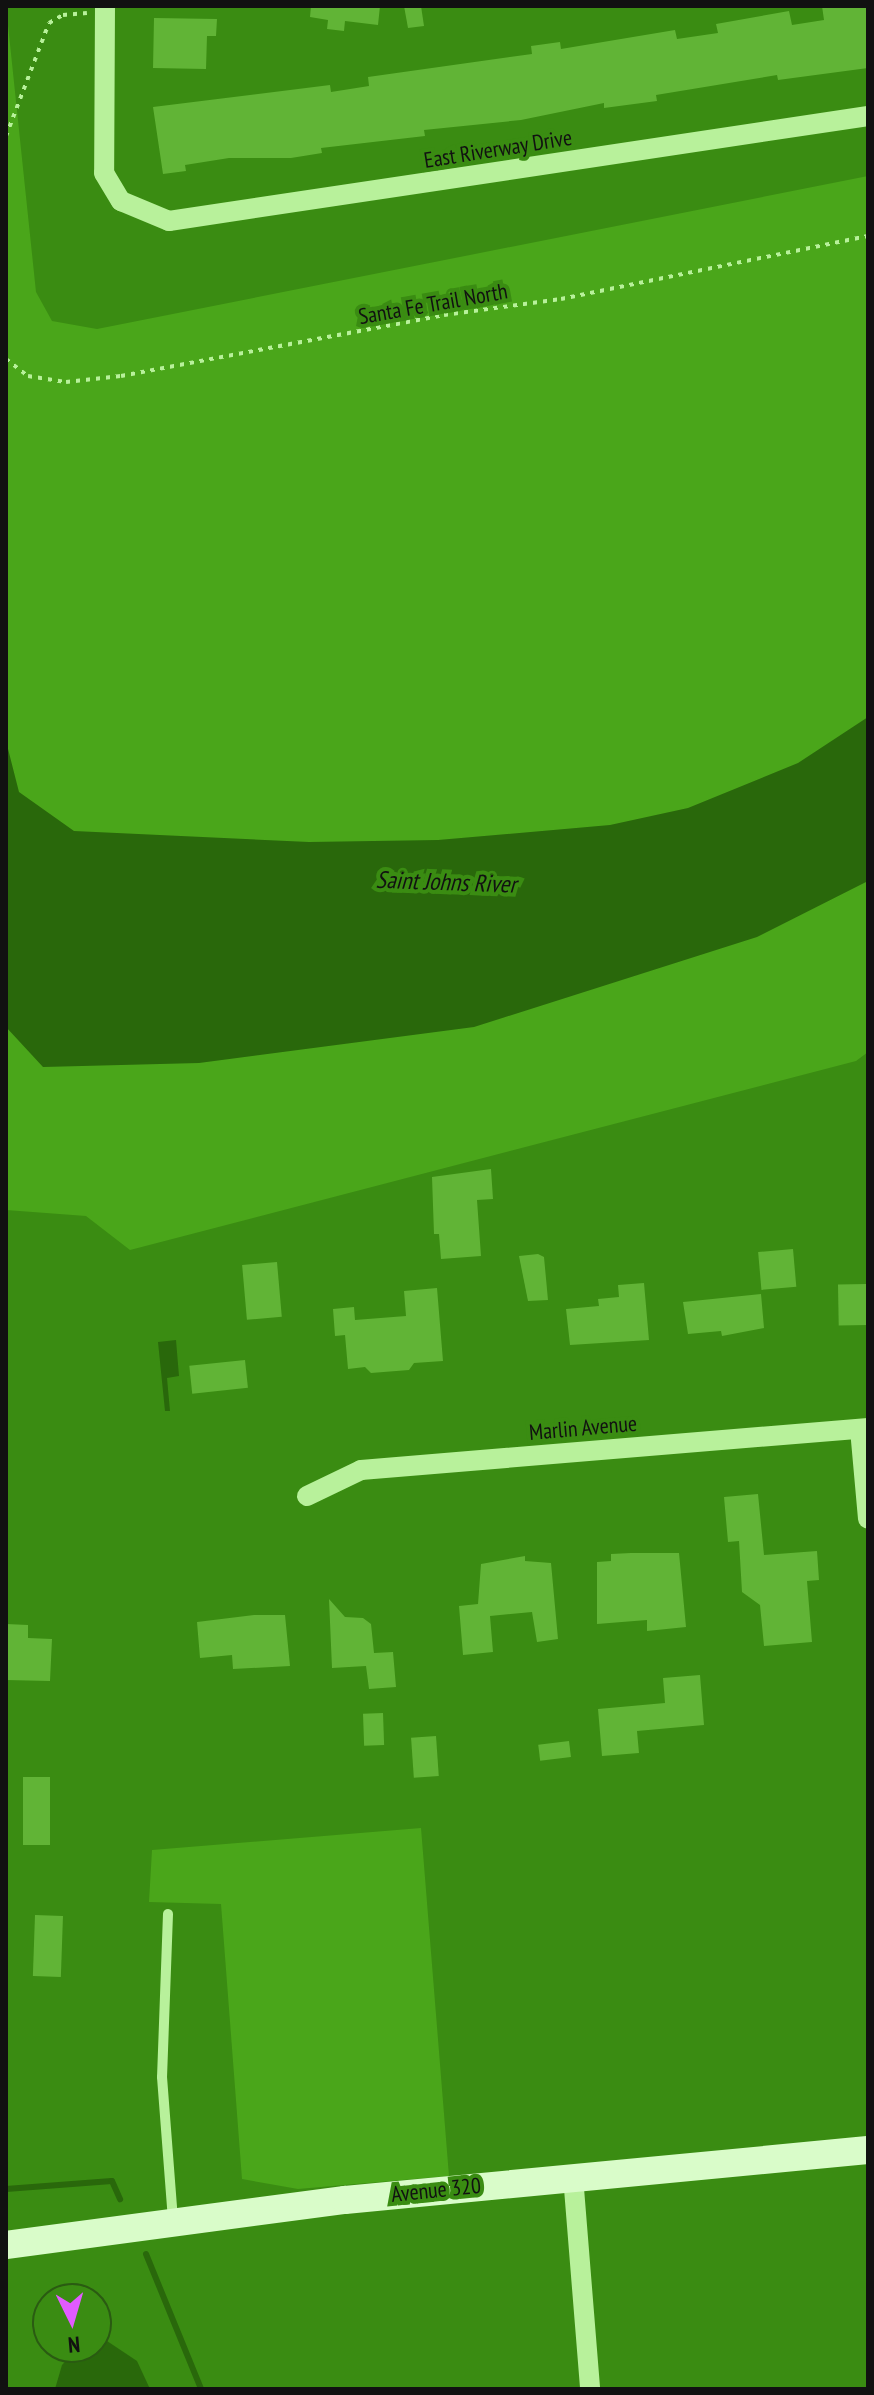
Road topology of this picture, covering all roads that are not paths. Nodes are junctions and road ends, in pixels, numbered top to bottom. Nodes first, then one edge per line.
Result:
1 (105, 9) edge
2 (868, 116) edge
3 (864, 1428) edge
4 (307, 1496) dead end
5 (868, 1519) edge
6 (168, 1914) dead end
7 (868, 2150) edge
8 (573, 2176) junction
9 (173, 2223) junction
10 (6, 2245) edge
11 (590, 2389) edge

1 - 2 street, East Riverway Drive
3 - 4 street, Marlin Avenue
3 - 5 street
6 - 9 lane
7 - 8 street, Avenue 320
8 - 9 street, Avenue 320
8 - 11 street
9 - 10 street, Avenue 320

